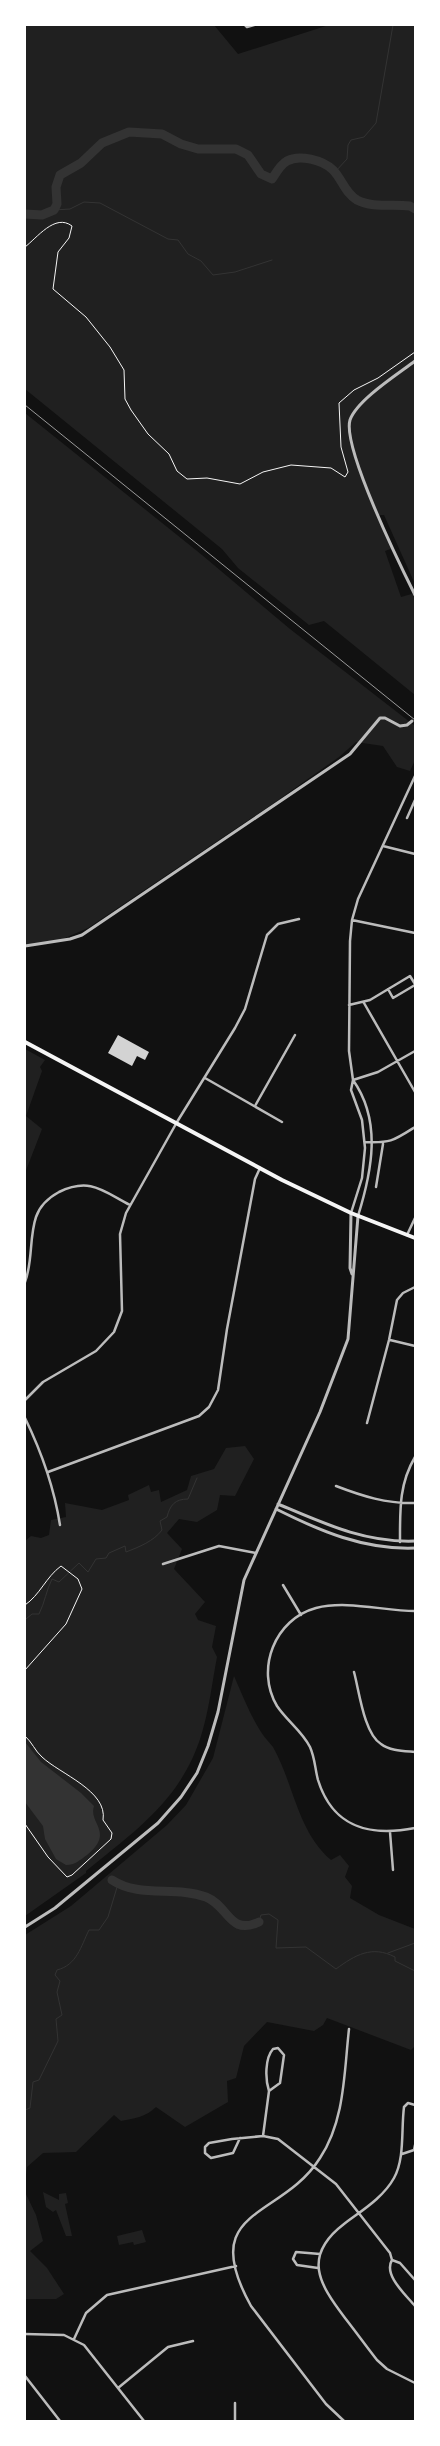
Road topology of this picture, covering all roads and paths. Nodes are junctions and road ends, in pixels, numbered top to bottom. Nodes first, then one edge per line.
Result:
1 (245, 25) edge
2 (254, 25) edge
3 (25, 247) edge
4 (415, 352) edge
5 (415, 361) edge
6 (415, 595) edge
7 (412, 721) dead end
8 (415, 776) edge
9 (415, 800) edge
10 (407, 818) dead end
11 (382, 846) junction
12 (415, 854) edge
13 (299, 919) dead end
14 (352, 920) junction
15 (415, 933) edge
16 (25, 946) edge
17 (415, 985) edge
18 (388, 989) junction
19 (364, 1003) junction
20 (350, 1004) junction
21 (295, 1035) dead end
22 (25, 1042) edge
23 (415, 1051) edge
24 (398, 1062) junction
25 (206, 1078) junction
26 (353, 1080) junction
27 (415, 1092) edge
28 (255, 1106) junction
29 (177, 1122) junction
30 (282, 1122) dead end
31 (415, 1127) edge
32 (365, 1142) junction
33 (373, 1142) junction
34 (383, 1144) junction
35 (260, 1168) junction
36 (376, 1187) dead end
37 (130, 1205) junction
38 (351, 1214) junction
39 (358, 1216) junction
40 (415, 1218) edge
41 (408, 1235) junction
42 (415, 1238) edge
43 (352, 1275) junction
44 (25, 1282) edge
45 (415, 1287) edge
46 (390, 1340) junction
47 (415, 1346) edge
48 (25, 1400) edge
49 (25, 1418) edge
50 (367, 1423) dead end
51 (415, 1456) edge
52 (48, 1472) junction
53 (336, 1486) dead end
54 (415, 1503) edge
55 (278, 1504) junction
56 (400, 1504) junction
57 (276, 1509) junction
58 (60, 1525) dead end
59 (415, 1541) edge
60 (400, 1542) junction
61 (415, 1548) edge
62 (256, 1553) junction
63 (163, 1564) dead end
64 (283, 1586) dead end
65 (25, 1605) edge
66 (415, 1611) edge
67 (301, 1615) junction
68 (25, 1670) edge
69 (354, 1672) dead end
70 (25, 1736) edge
71 (415, 1752) edge
72 (25, 1824) edge
73 (415, 1828) edge
74 (390, 1832) junction
75 (393, 1870) dead end
76 (25, 1927) edge
77 (349, 2030) dead end
78 (269, 2090) junction
79 (415, 2105) edge
80 (263, 2136) junction
81 (240, 2138) junction
82 (415, 2145) edge
83 (402, 2154) junction
84 (315, 2166) junction
85 (359, 2212) junction
86 (320, 2254) junction
87 (392, 2260) junction
88 (236, 2266) junction
89 (318, 2268) junction
90 (415, 2280) edge
91 (415, 2306) edge
92 (25, 2334) edge
93 (74, 2339) junction
94 (192, 2341) dead end
95 (25, 2376) edge
96 (415, 2383) edge
97 (118, 2388) junction
98 (235, 2403) dead end
99 (60, 2421) edge
100 (144, 2421) edge
101 (235, 2421) edge
102 (344, 2421) edge

1 - 2 street
3 - 4 path
5 - 6 street
7 - 16 street
8 - 11 street
9 - 10 street
11 - 12 street
11 - 14 street
13 - 25 street
14 - 15 street
14 - 20 street
17 - 18 street
17 - 18 street
18 - 19 street
19 - 20 street
19 - 24 street
20 - 26 street
21 - 28 street
22 - 29 main road
23 - 24 street
24 - 26 street
24 - 27 street
25 - 28 street
25 - 29 street
26 - 32 street
26 - 33 street
28 - 30 street
29 - 35 main road
29 - 37 street
31 - 34 street
32 - 33 street
32 - 38 street
33 - 34 street
33 - 39 street
34 - 36 street
35 - 38 main road
35 - 52 street
37 - 44 street
37 - 48 street
38 - 39 main road
38 - 43 street
39 - 41 main road
39 - 43 street
40 - 41 street
41 - 42 main road
43 - 55 street
45 - 46 street
46 - 47 street
46 - 50 street
49 - 52 street
51 - 56 street
52 - 58 street
53 - 56 street
54 - 56 street
55 - 57 street
55 - 60 street
56 - 60 street
57 - 61 street
57 - 62 street
59 - 60 street
62 - 63 street
62 - 76 street
64 - 67 street
65 - 68 path
66 - 67 street
67 - 74 street
69 - 71 street
70 - 72 path
73 - 74 street
74 - 75 street
77 - 84 street
78 - 78 street
78 - 80 street
79 - 83 street
80 - 81 street
80 - 84 street
81 - 81 street
82 - 83 street
83 - 85 street
84 - 85 street
84 - 88 street
85 - 86 street
85 - 87 street
86 - 89 street
86 - 89 street
87 - 90 street
87 - 91 street
88 - 93 street
88 - 102 street
89 - 96 street
92 - 93 street
93 - 97 street
94 - 97 street
95 - 99 street
97 - 100 street
98 - 101 street

